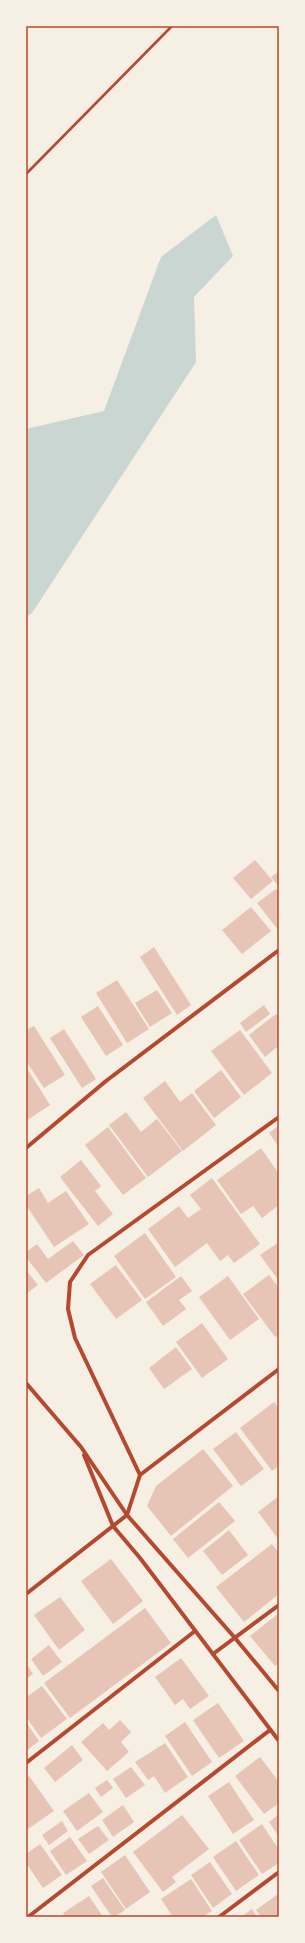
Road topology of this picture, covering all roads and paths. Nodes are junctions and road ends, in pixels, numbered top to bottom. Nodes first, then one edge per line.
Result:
1 (172, 26) edge
2 (26, 174) edge
3 (279, 950) edge
4 (279, 1117) edge
5 (26, 1148) edge
6 (279, 1369) edge
7 (26, 1383) edge
8 (80, 1448) junction
9 (140, 1475) junction
10 (127, 1515) junction
11 (113, 1526) junction
12 (26, 1594) edge
13 (279, 1605) edge
14 (195, 1631) junction
15 (235, 1638) junction
16 (214, 1654) junction
17 (279, 1691) edge
18 (270, 1730) junction
19 (279, 1741) edge
20 (26, 1763) edge
21 (279, 1872) edge
22 (28, 1917) edge
23 (219, 1917) edge

1 - 2 path
3 - 5 street
4 - 9 street
6 - 9 street
7 - 8 street
8 - 10 street
8 - 11 street
9 - 10 street
10 - 11 street
10 - 15 street
11 - 12 street
11 - 14 street
13 - 15 street
14 - 16 street
14 - 20 street
15 - 16 street
15 - 17 street
16 - 18 street
18 - 19 street
18 - 22 street
21 - 23 street

